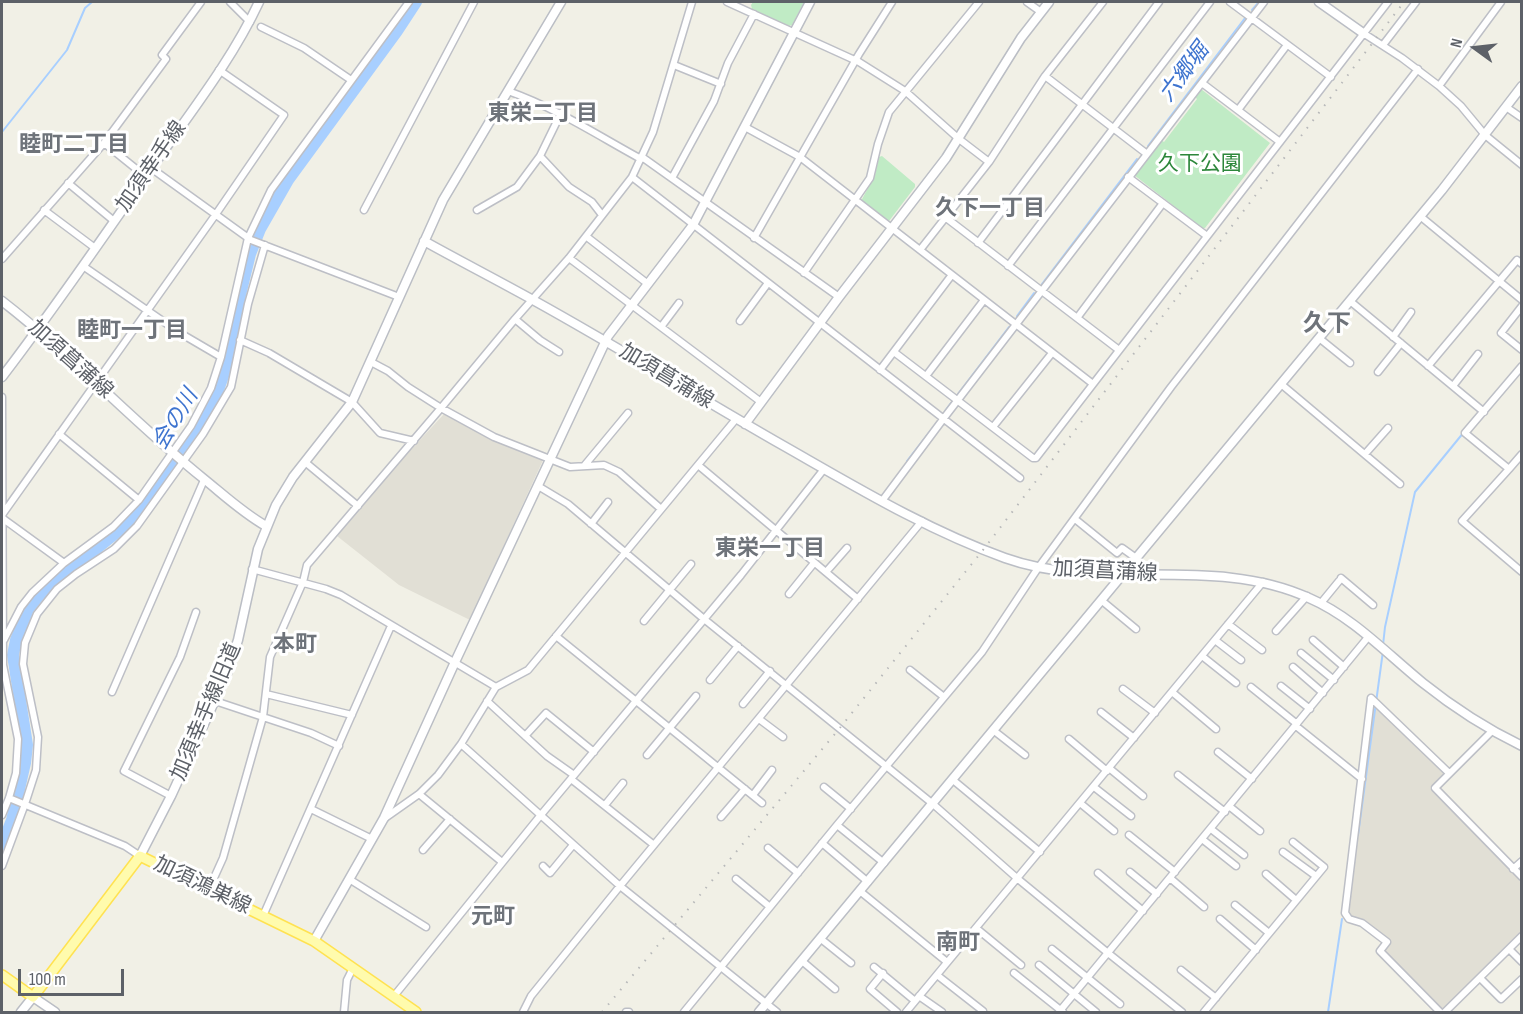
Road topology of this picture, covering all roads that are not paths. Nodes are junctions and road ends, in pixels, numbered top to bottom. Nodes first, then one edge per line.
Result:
1 (201, 2) edge
2 (230, 2) edge
3 (259, 2) edge
4 (409, 2) edge
5 (474, 2) edge
6 (561, 2) edge
7 (692, 2) edge
8 (727, 2) edge
9 (749, 2) edge
10 (810, 2) edge
11 (892, 2) edge
12 (979, 2) edge
13 (1027, 2) edge
14 (1049, 2) edge
15 (1159, 2) edge
16 (1210, 2) edge
17 (1230, 2) edge
18 (1264, 2) edge
19 (1318, 2) edge
20 (1388, 2) edge
21 (1416, 2) edge
22 (1099, 3) edge
23 (1497, 3) edge
24 (745, 10) junction
25 (1041, 12) junction
26 (754, 14) junction
27 (1252, 18) junction
28 (250, 22) junction
29 (261, 27) dead end
30 (794, 33) junction
31 (1364, 33) junction
32 (1287, 45) junction
33 (1383, 45) junction
34 (855, 60) junction
35 (674, 65) junction
36 (1418, 69) junction
37 (219, 70) junction
38 (1045, 76) junction
39 (1331, 77) junction
40 (351, 80) junction
41 (1202, 83) junction
42 (721, 84) junction
43 (1438, 86) junction
44 (1521, 86) edge
45 (508, 91) junction
46 (905, 91) junction
47 (1082, 104) junction
48 (1506, 107) junction
49 (1238, 110) junction
50 (561, 113) junction
51 (1521, 118) edge
52 (746, 127) junction
53 (1114, 129) junction
54 (1485, 135) junction
55 (959, 139) junction
56 (1280, 142) junction
57 (104, 143) junction
58 (1147, 154) junction
59 (540, 156) junction
60 (800, 157) junction
61 (641, 158) junction
62 (989, 162) junction
63 (1521, 165) edge
64 (148, 172) junction
65 (632, 177) junction
66 (1128, 177) junction
67 (672, 178) junction
68 (68, 183) junction
69 (856, 200) junction
70 (706, 202) junction
71 (1163, 203) junction
72 (44, 210) junction
73 (364, 210) dead end
74 (477, 210) dead end
75 (216, 214) junction
76 (602, 215) junction
77 (1420, 216) junction
78 (945, 217) junction
79 (114, 221) junction
80 (693, 225) junction
81 (892, 228) junction
82 (1207, 236) junction
83 (587, 237) junction
84 (754, 238) junction
85 (249, 239) junction
86 (424, 241) junction
87 (978, 243) junction
88 (263, 244) junction
89 (95, 248) junction
90 (920, 250) junction
91 (569, 258) junction
92 (2, 259) edge
93 (1521, 264) edge
94 (83, 266) junction
95 (1008, 266) junction
96 (804, 273) junction
97 (951, 276) junction
98 (1498, 281) junction
99 (768, 283) junction
100 (648, 284) junction
101 (1041, 291) junction
102 (399, 297) junction
103 (839, 297) junction
104 (533, 300) junction
105 (984, 300) junction
106 (1521, 300) edge
107 (2, 301) edge
108 (1350, 301) junction
109 (679, 303) dead end
110 (631, 305) junction
111 (1521, 306) edge
112 (147, 310) junction
113 (1411, 312) dead end
114 (1077, 318) junction
115 (514, 319) junction
116 (740, 321) dead end
117 (820, 322) junction
118 (1016, 324) junction
119 (661, 327) junction
120 (38, 330) junction
121 (1393, 337) junction
122 (1319, 338) junction
123 (240, 340) junction
124 (605, 341) junction
125 (1401, 343) junction
126 (1119, 350) junction
127 (1521, 350) edge
128 (559, 352) dead end
129 (894, 352) junction
130 (1052, 353) junction
131 (1478, 354) dead end
132 (221, 357) junction
133 (371, 362) junction
134 (1350, 363) dead end
135 (1428, 366) junction
136 (1521, 366) edge
137 (880, 370) junction
138 (1378, 372) dead end
139 (926, 376) junction
140 (2, 377) edge
141 (96, 382) junction
142 (1093, 384) junction
143 (1281, 384) junction
144 (1453, 386) junction
145 (2, 397) edge
146 (957, 400) junction
147 (352, 402) junction
148 (761, 402) junction
149 (441, 408) junction
150 (1484, 412) junction
151 (628, 413) dead end
152 (944, 418) junction
153 (736, 419) junction
154 (745, 424) junction
155 (993, 427) junction
156 (1388, 428) dead end
157 (59, 434) junction
158 (414, 441) junction
159 (1521, 453) edge
160 (174, 454) junction
161 (1365, 454) junction
162 (550, 460) junction
163 (182, 462) junction
164 (305, 462) junction
165 (698, 465) junction
166 (584, 466) junction
167 (824, 469) junction
168 (1509, 469) junction
169 (1020, 478) dead end
170 (204, 480) junction
171 (1400, 484) dead end
172 (538, 486) junction
173 (139, 500) junction
174 (882, 501) junction
175 (608, 502) dead end
176 (358, 506) junction
177 (661, 509) junction
178 (3, 516) edge
179 (1075, 519) junction
180 (922, 521) junction
181 (591, 524) junction
182 (266, 526) junction
183 (776, 531) junction
184 (847, 548) dead end
185 (625, 552) junction
186 (1136, 558) junction
187 (64, 563) junction
188 (814, 563) junction
189 (691, 564) dead end
190 (1038, 568) junction
191 (252, 569) junction
192 (826, 572) junction
193 (1521, 572) edge
194 (1123, 573) junction
195 (303, 582) junction
196 (1263, 582) junction
197 (669, 589) junction
198 (789, 594) dead end
199 (1307, 596) junction
200 (858, 599) junction
201 (1101, 600) junction
202 (1321, 603) junction
203 (1373, 605) dead end
204 (196, 612) dead end
205 (704, 619) junction
206 (644, 621) dead end
207 (1228, 624) junction
208 (390, 626) junction
209 (1136, 629) dead end
210 (1276, 631) dead end
211 (556, 636) junction
212 (1369, 636) junction
213 (4, 640) junction
214 (1215, 640) junction
215 (1313, 640) dead end
216 (738, 646) junction
217 (1262, 650) dead end
218 (1301, 653) dead end
219 (1202, 656) junction
220 (1241, 660) dead end
221 (455, 662) junction
222 (2, 665) edge
223 (1293, 667) dead end
224 (1344, 667) junction
225 (910, 670) dead end
226 (770, 671) junction
227 (710, 680) dead end
228 (1334, 680) junction
229 (1236, 683) dead end
230 (788, 685) junction
231 (1281, 686) dead end
232 (496, 687) junction
233 (1251, 687) dead end
234 (1123, 689) dead end
235 (112, 692) dead end
236 (1172, 693) junction
237 (1323, 693) junction
238 (266, 694) junction
239 (696, 696) dead end
240 (944, 698) junction
241 (215, 701) junction
242 (488, 701) junction
243 (636, 701) junction
244 (743, 704) dead end
245 (1310, 709) junction
246 (1101, 712) dead end
247 (1155, 713) junction
248 (352, 715) junction
249 (264, 717) junction
250 (759, 719) junction
251 (1297, 725) junction
252 (670, 728) junction
253 (1216, 729) dead end
254 (993, 730) junction
255 (1492, 730) junction
256 (525, 736) junction
257 (783, 737) dead end
258 (1134, 738) junction
259 (1069, 739) dead end
260 (461, 744) junction
261 (339, 746) junction
262 (1521, 746) edge
263 (594, 752) junction
264 (1218, 752) dead end
265 (647, 755) dead end
266 (1025, 755) dead end
267 (886, 767) junction
268 (718, 768) junction
269 (772, 770) dead end
270 (1108, 770) junction
271 (1449, 773) junction
272 (1178, 775) dead end
273 (573, 777) junction
274 (1252, 779) junction
275 (1362, 779) junction
276 (953, 780) junction
277 (623, 783) dead end
278 (824, 787) dead end
279 (1094, 787) junction
280 (745, 789) junction
281 (418, 794) junction
282 (753, 795) junction
283 (171, 796) junction
284 (1143, 796) dead end
285 (9, 798) junction
286 (762, 803) dead end
287 (1080, 803) junction
288 (25, 804) junction
289 (933, 804) junction
290 (604, 805) junction
291 (311, 809) junction
292 (851, 809) junction
293 (1227, 809) junction
294 (2, 815) edge
295 (540, 816) junction
296 (1131, 816) dead end
297 (721, 817) dead end
298 (384, 818) junction
299 (450, 819) junction
300 (837, 825) junction
301 (1210, 829) junction
302 (1114, 831) dead end
303 (1260, 831) dead end
304 (1129, 835) dead end
305 (372, 839) junction
306 (1202, 839) junction
307 (1293, 842) dead end
308 (822, 843) junction
309 (573, 845) junction
310 (654, 845) junction
311 (768, 848) dead end
312 (423, 850) dead end
313 (1040, 852) junction
314 (1283, 852) dead end
315 (1244, 855) dead end
316 (140, 856) junction
317 (1521, 861) edge
318 (502, 862) junction
319 (884, 863) junction
320 (2, 866) edge
321 (1236, 866) dead end
322 (543, 867) dead end
323 (1513, 869) junction
324 (1130, 872) dead end
325 (798, 873) junction
326 (1098, 873) dead end
327 (1266, 874) dead end
328 (1173, 875) junction
329 (1316, 876) junction
330 (1521, 878) edge
331 (349, 879) junction
332 (736, 879) dead end
333 (1018, 879) junction
334 (868, 882) junction
335 (620, 886) junction
336 (209, 889) junction
337 (861, 892) junction
338 (1156, 894) junction
339 (1296, 900) junction
340 (1235, 905) dead end
341 (770, 907) junction
342 (1204, 907) dead end
343 (1143, 910) junction
344 (263, 916) junction
345 (1220, 920) dead end
346 (426, 927) dead end
347 (976, 928) junction
348 (1269, 933) junction
349 (1521, 936) edge
350 (821, 939) junction
351 (314, 941) junction
352 (1052, 949) dead end
353 (1509, 949) junction
354 (1256, 950) junction
355 (1108, 953) junction
356 (802, 961) junction
357 (947, 962) junction
358 (1521, 962) edge
359 (850, 963) dead end
360 (1021, 965) dead end
361 (1039, 965) dead end
362 (721, 966) junction
363 (874, 966) dead end
364 (353, 968) junction
365 (1181, 970) dead end
366 (883, 973) junction
367 (1014, 973) dead end
368 (2, 975) edge
369 (937, 975) junction
370 (1088, 978) junction
371 (1480, 978) junction
372 (1521, 979) edge
373 (835, 989) dead end
374 (1074, 995) junction
375 (394, 996) junction
376 (33, 997) junction
377 (917, 998) junction
378 (1216, 998) junction
379 (766, 1004) junction
380 (1120, 1004) dead end
381 (983, 1011) edge
382 (21, 1012) edge
383 (55, 1012) edge
384 (344, 1012) edge
385 (416, 1012) edge
386 (523, 1012) edge
387 (684, 1012) edge
388 (759, 1012) edge
389 (777, 1012) edge
390 (897, 1012) edge
391 (907, 1012) edge
392 (942, 1012) edge
393 (1061, 1012) edge
394 (1096, 1012) edge
395 (1182, 1012) edge
396 (1204, 1012) edge
397 (1440, 1012) edge
398 (1445, 1012) edge

1 - 57 street
2 - 28 street
3 - 28 street, 加須幸手線
4 - 40 street
5 - 73 street
6 - 45 street
7 - 35 street
8 - 24 street
9 - 24 street
10 - 30 street
11 - 34 street
12 - 46 street
13 - 25 street
14 - 25 street
15 - 47 street
16 - 53 street
17 - 27 street
18 - 27 street
19 - 31 street
20 - 31 street
21 - 33 street
22 - 38 street
23 - 43 street
24 - 26 street
25 - 55 street
26 - 30 street
26 - 42 street
27 - 32 street
27 - 41 street
28 - 37 street, 加須幸手線
29 - 40 street
30 - 34 street
30 - 52 street
31 - 33 street
31 - 39 street
32 - 39 street
32 - 49 street
33 - 36 street
34 - 46 street
34 - 60 street
35 - 42 street
35 - 61 street
36 - 43 street
36 - 179 street
37 - 64 street, 加須幸手線
37 - 75 street
38 - 47 street
38 - 62 street
39 - 56 street
40 - 85 street
41 - 49 street
41 - 58 street
42 - 67 street
43 - 54 street
44 - 48 street
45 - 50 street
45 - 86 street
46 - 55 street
46 - 69 street
47 - 53 street
47 - 87 street
48 - 51 street
48 - 54 street
49 - 56 street
50 - 59 street
50 - 61 street
52 - 60 street
52 - 70 street
53 - 58 street
53 - 95 street
54 - 63 street
54 - 77 street
55 - 62 street
55 - 81 street
56 - 82 street
57 - 64 street
57 - 68 street
58 - 66 street
59 - 74 street
59 - 76 street
60 - 69 street
60 - 84 street
61 - 65 street
61 - 67 street
62 - 78 street
64 - 75 street
64 - 79 street, 加須幸手線
65 - 76 street
65 - 80 street
66 - 71 street
66 - 101 street
67 - 70 street
68 - 72 street
68 - 79 street
69 - 81 street
69 - 96 street
70 - 80 street
70 - 84 street
71 - 82 street
71 - 114 street
72 - 89 street
72 - 92 street
75 - 85 street
75 - 112 street
76 - 83 street
77 - 98 street
77 - 108 street
78 - 87 street
78 - 90 street
79 - 89 street, 加須幸手線
80 - 99 street
80 - 100 street
81 - 90 street
81 - 103 street
82 - 126 street
83 - 91 street
83 - 100 street
84 - 96 street
85 - 88 street
85 - 132 street
86 - 102 street
86 - 104 street, 加須菖蒲線
87 - 95 street
88 - 102 street
88 - 123 street
89 - 94 street, 加須幸手線
90 - 97 street
91 - 104 street
91 - 110 street
93 - 98 street
94 - 112 street
94 - 120 street, 加須幸手線
95 - 101 street
96 - 103 street
97 - 105 street
97 - 129 street
98 - 106 street
98 - 135 street
99 - 116 street
99 - 117 street
100 - 110 street
101 - 114 street
101 - 118 street
102 - 133 street
103 - 117 street
104 - 115 street
104 - 124 street, 加須菖蒲線
105 - 118 street
105 - 139 street
107 - 120 street, 加須菖蒲線
108 - 121 street
108 - 122 street
109 - 119 street
110 - 119 street
110 - 124 street
111 - 127 street
112 - 132 street
112 - 141 street
113 - 121 street
114 - 126 street
115 - 128 street
115 - 149 street
117 - 137 street
117 - 148 street
118 - 130 street
118 - 146 street
119 - 148 street
120 - 140 street, 加須幸手線
120 - 141 street, 加須菖蒲線
121 - 125 street
122 - 134 street
122 - 143 street
123 - 147 street
123 - 163 street
124 - 153 street, 加須菖蒲線
124 - 162 street
125 - 135 street
125 - 138 street
126 - 142 street
129 - 137 street
129 - 139 street
130 - 142 street
130 - 155 street
131 - 144 street
132 - 160 street
133 - 147 street
133 - 149 street
135 - 144 street
136 - 150 street
137 - 152 street
139 - 146 street
141 - 157 street
141 - 160 street, 加須菖蒲線
142 - 155 street
143 - 161 street
143 - 186 street
144 - 150 street
145 - 178 street
146 - 152 street
146 - 155 street
147 - 158 street
147 - 164 street
148 - 154 street
149 - 158 street
149 - 162 street
150 - 168 street
151 - 166 street
152 - 169 street
152 - 174 street
153 - 154 street, 加須菖蒲線
153 - 165 street
154 - 167 street, 加須菖蒲線
156 - 161 street
157 - 173 street
157 - 178 street
158 - 176 street
159 - 168 street
160 - 163 street, 加須菖蒲線
160 - 173 street
161 - 171 street
162 - 166 street
162 - 172 street
163 - 170 street, 加須菖蒲線
163 - 288 street
164 - 176 street
164 - 182 street
165 - 177 street
165 - 183 street
166 - 177 street
167 - 174 street, 加須菖蒲線
167 - 183 street
168 - 193 street
170 - 182 street, 加須菖蒲線
170 - 235 street
172 - 181 street
172 - 221 street
173 - 187 street
174 - 180 street, 加須菖蒲線
175 - 181 street
176 - 195 street
177 - 185 street
178 - 187 street
178 - 213 street
179 - 186 street
179 - 190 street
180 - 190 street, 加須菖蒲線
180 - 200 street
181 - 185 street
182 - 191 street, 加須幸手線旧道
183 - 188 street
183 - 205 street
184 - 192 street
185 - 197 street
185 - 211 street
186 - 194 street
187 - 213 street
188 - 192 street
188 - 198 street
189 - 197 street
190 - 194 street, 加須菖蒲線
190 - 240 street
191 - 195 street
191 - 241 street, 加須幸手線旧道
192 - 200 street
194 - 196 street, 加須菖蒲線
194 - 201 street
195 - 208 street
195 - 238 street
196 - 199 street, 加須菖蒲線
196 - 207 street
197 - 205 street
197 - 206 street
199 - 202 street, 加須菖蒲線
199 - 210 street
200 - 230 street
201 - 209 street
201 - 254 street
202 - 203 street
202 - 212 street, 加須菖蒲線
204 - 283 street
205 - 216 street
205 - 243 street
207 - 214 street
207 - 217 street
208 - 221 street
208 - 248 street
211 - 232 street
211 - 243 street
212 - 224 street
212 - 255 street, 加須菖蒲線
213 - 222 street
214 - 219 street
214 - 220 street
215 - 224 street
216 - 226 street
216 - 227 street
218 - 228 street
219 - 229 street
219 - 236 street
221 - 232 street
221 - 298 street
222 - 285 street
223 - 237 street
224 - 228 street
225 - 240 street
226 - 230 street
226 - 244 street
228 - 237 street
230 - 250 street
230 - 267 street
231 - 245 street
232 - 242 street
233 - 251 street
234 - 247 street
236 - 247 street
236 - 253 street
237 - 245 street
238 - 248 street
238 - 249 street
239 - 252 street
240 - 267 street
241 - 249 street
241 - 283 street, 加須幸手線旧道
242 - 256 street
242 - 260 street
243 - 252 street
243 - 263 street
245 - 251 street
246 - 258 street
247 - 258 street
248 - 261 street
249 - 261 street
249 - 336 street
250 - 257 street
250 - 268 street
251 - 274 street
251 - 275 street
252 - 265 street
252 - 268 street
254 - 266 street
254 - 276 street
255 - 262 street, 加須菖蒲線
255 - 271 street
256 - 263 street
256 - 273 street
258 - 270 street
259 - 270 street
260 - 281 street
260 - 295 street
261 - 291 street
263 - 273 street
264 - 274 street
267 - 289 street
267 - 292 street
268 - 280 street
268 - 310 street
269 - 282 street
270 - 279 street
270 - 284 street
271 - 275 street
271 - 323 street
272 - 293 street
273 - 290 street
273 - 295 street
274 - 293 street
275 - 397 street
276 - 289 street
276 - 313 street
277 - 290 street
278 - 292 street
279 - 287 street
279 - 296 street
280 - 282 street
280 - 297 street
281 - 298 street
281 - 299 street
282 - 286 street
283 - 316 street, 加須幸手線旧道
285 - 288 street
285 - 294 street
287 - 302 street
287 - 313 street
288 - 316 street
288 - 320 street
289 - 319 street
289 - 333 street
290 - 310 street
291 - 305 street
291 - 344 street
292 - 300 street
293 - 301 street
293 - 303 street
295 - 309 street
295 - 318 street
298 - 305 street
299 - 312 street
299 - 318 street
300 - 308 street
300 - 319 street
301 - 306 street
301 - 315 street
304 - 328 street
305 - 331 street
306 - 321 street
306 - 328 street
307 - 329 street
308 - 325 street
308 - 334 street
309 - 322 street
309 - 335 street
310 - 335 street
311 - 325 street
313 - 333 street
314 - 329 street
316 - 336 main road, 加須鴻巣線
316 - 376 main road, 加須鴻巣線
317 - 323 street
318 - 375 street
319 - 334 street
323 - 330 street
324 - 338 street
325 - 341 street
326 - 343 street
327 - 339 street
328 - 338 street
328 - 342 street
329 - 339 street
331 - 346 street
331 - 351 street
332 - 341 street
333 - 347 street
333 - 355 street
334 - 337 street
335 - 362 street
335 - 386 street
336 - 344 main road, 加須鴻巣線
337 - 350 street
337 - 357 street
338 - 343 street
339 - 348 street
340 - 348 street
341 - 362 street
343 - 355 street
344 - 351 main road, 加須鴻巣線
345 - 354 street
347 - 357 street
347 - 360 street
348 - 354 street
349 - 353 street
350 - 356 street
350 - 359 street
351 - 364 main road, 加須鴻巣線
352 - 370 street
353 - 358 street
353 - 371 street
354 - 378 street
355 - 370 street
355 - 395 street
356 - 373 street
356 - 379 street
357 - 369 street
361 - 374 street
362 - 379 street
362 - 387 street
363 - 366 street
364 - 375 main road, 加須鴻巣線
364 - 384 street
365 - 378 street
366 - 377 street
366 - 390 street
367 - 393 street
368 - 376 main road
369 - 377 street
369 - 381 street
370 - 374 street
370 - 380 street
371 - 372 street
371 - 398 street
374 - 393 street
374 - 394 street
375 - 385 main road, 加須鴻巣線
376 - 382 street
376 - 383 street
377 - 391 street
377 - 392 street
378 - 396 street
379 - 388 street
379 - 389 street

